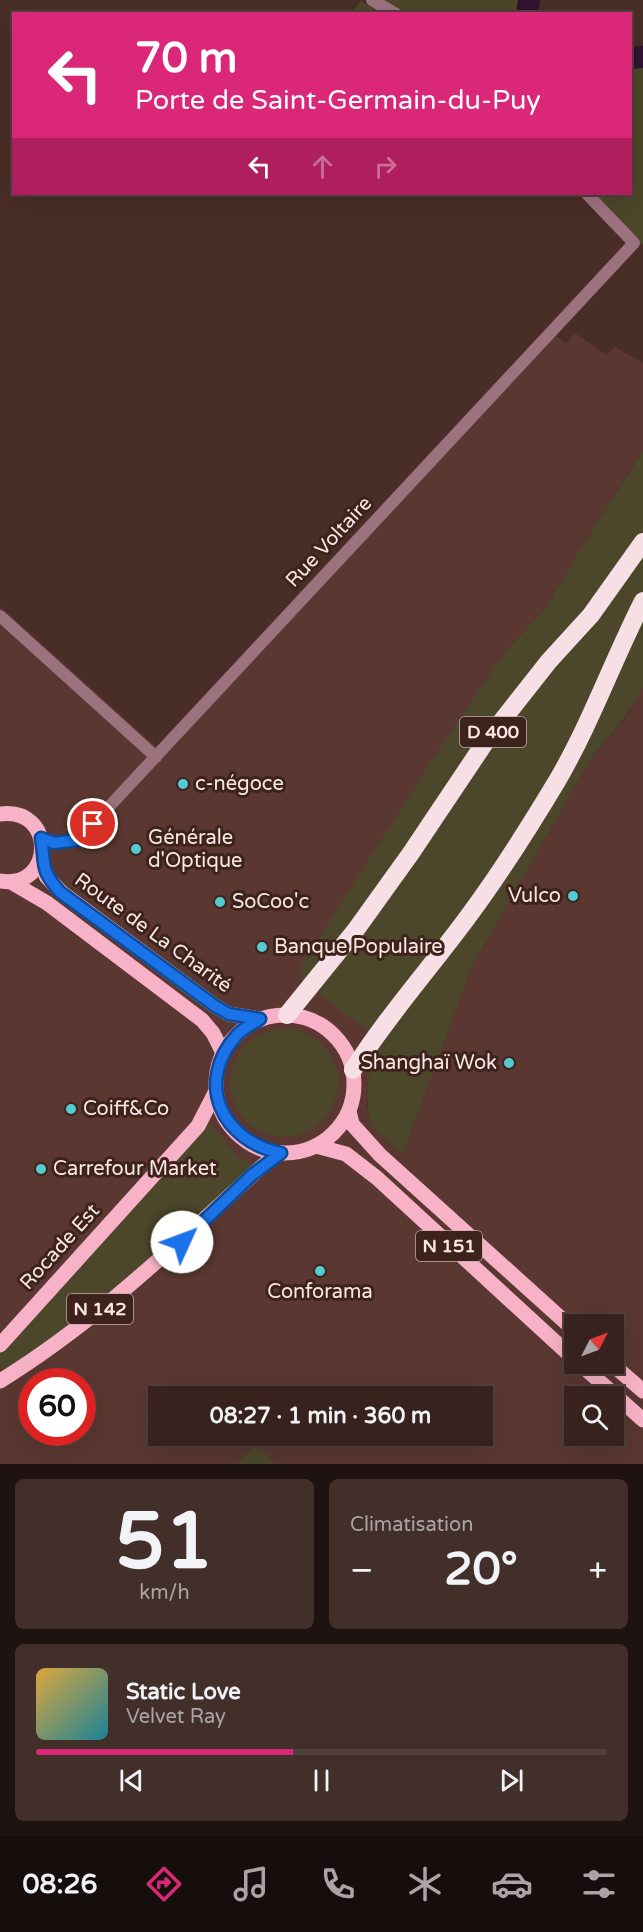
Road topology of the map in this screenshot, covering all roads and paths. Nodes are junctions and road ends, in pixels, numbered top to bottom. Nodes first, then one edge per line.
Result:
1 (372, 0) edge
2 (393, 12) edge
3 (588, 195) edge
4 (643, 542) edge
5 (643, 601) edge
6 (0, 616) edge
7 (156, 757) junction
8 (0, 814) edge
9 (41, 838) junction
10 (41, 856) junction
11 (6, 882) edge
12 (287, 1015) junction
13 (260, 1019) junction
14 (223, 1053) junction
15 (353, 1070) junction
16 (216, 1091) junction
17 (349, 1111) junction
18 (316, 1146) junction
19 (281, 1153) junction
20 (564, 1321) edge
21 (0, 1345) edge
22 (564, 1350) edge
23 (591, 1374) edge
24 (623, 1374) edge
25 (0, 1381) edge
26 (643, 1391) edge
27 (643, 1420) edge

1 - 2 street
3 - 7 street, Rue Voltaire
4 - 12 highway, D 400
5 - 15 highway
6 - 7 street
7 - 9 street, Rue Voltaire
8 - 9 main road
9 - 10 main road
10 - 11 main road
10 - 13 main road, Route de La Charité
11 - 14 main road, Route de La Charité
12 - 13 main road
12 - 15 main road
13 - 14 main road
14 - 16 main road
15 - 17 main road
16 - 19 main road
16 - 21 main road, Rocade Est / N 142
17 - 18 main road
17 - 20 main road, N 151
18 - 19 main road
18 - 22 main road, N 151
19 - 25 main road, N 142
23 - 27 main road
24 - 26 main road

